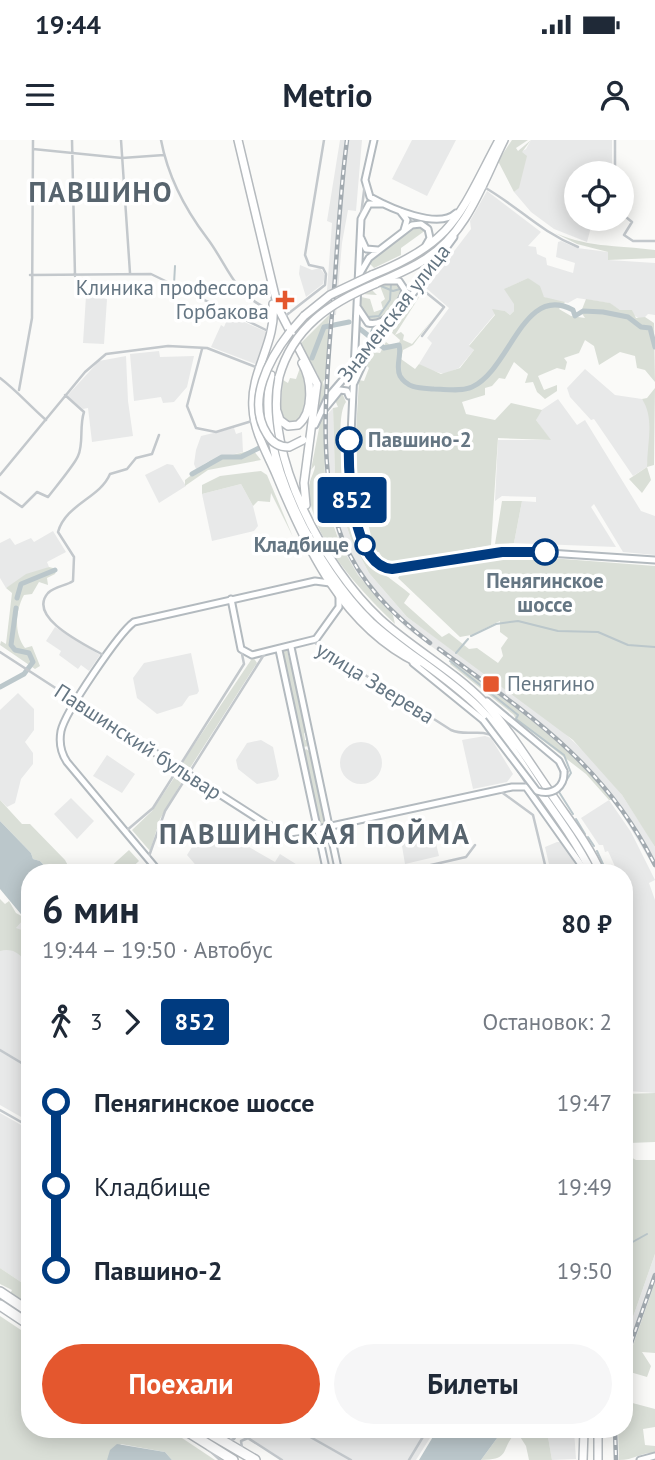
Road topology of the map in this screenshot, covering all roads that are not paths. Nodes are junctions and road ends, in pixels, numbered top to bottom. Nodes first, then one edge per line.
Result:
1 (33, 140) edge
2 (72, 140) edge
3 (121, 140) edge
4 (160, 140) edge
5 (237, 140) edge
6 (324, 140) edge
7 (374, 140) edge
8 (497, 140) edge
9 (506, 140) edge
10 (614, 140) edge
11 (496, 150) junction
12 (33, 152) junction
13 (72, 153) junction
14 (164, 155) junction
15 (122, 158) junction
16 (615, 161) edge
17 (365, 180) junction
18 (482, 186) junction
19 (471, 199) junction
20 (384, 204) junction
21 (395, 208) junction
22 (361, 219) junction
23 (404, 230) junction
24 (627, 231) edge
25 (360, 235) junction
26 (655, 241) edge
27 (578, 247) dead end
28 (381, 248) junction
29 (420, 253) junction
30 (131, 273) junction
31 (30, 275) junction
32 (75, 276) junction
33 (358, 276) junction
34 (375, 284) junction
35 (419, 287) junction
36 (357, 300) junction
37 (270, 306) junction
38 (281, 315) junction
39 (290, 332) junction
40 (273, 334) junction
41 (422, 336) dead end
42 (354, 339) junction
43 (373, 344) junction
44 (202, 348) junction
45 (354, 349) junction
46 (366, 353) junction
47 (260, 369) junction
48 (352, 369) junction
49 (275, 376) junction
50 (0, 378) edge
51 (19, 390) junction
52 (65, 395) junction
53 (275, 400) junction
54 (351, 401) junction
55 (46, 420) junction
56 (255, 421) junction
57 (314, 428) junction
58 (159, 435) dead end
59 (307, 441) junction
60 (0, 475) edge
61 (287, 487) junction
62 (0, 492) edge
63 (299, 528) junction
64 (313, 528) junction
65 (655, 560) edge
66 (321, 569) junction
67 (315, 581) junction
68 (330, 584) junction
69 (339, 596) junction
70 (231, 599) junction
71 (337, 611) junction
72 (353, 611) junction
73 (312, 641) junction
74 (290, 648) junction
75 (241, 649) junction
76 (279, 650) junction
77 (0, 653) edge
78 (265, 653) junction
79 (251, 655) junction
80 (402, 655) junction
81 (106, 657) junction
82 (244, 664) junction
83 (438, 674) junction
84 (469, 687) junction
85 (76, 702) junction
86 (312, 749) junction
87 (301, 752) junction
88 (178, 767) junction
89 (188, 774) junction
90 (520, 774) junction
91 (530, 776) junction
92 (514, 786) junction
93 (499, 790) junction
94 (531, 790) junction
95 (539, 802) junction
96 (329, 827) junction
97 (318, 829) junction
98 (125, 832) junction
99 (475, 845) dead end
100 (148, 859) junction
101 (152, 864) edge
102 (325, 864) edge
103 (337, 864) edge
104 (435, 864) edge
105 (545, 864) edge
106 (581, 864) edge
107 (586, 864) edge
108 (596, 864) edge
109 (0, 1050) edge
110 (21, 1063) edge
111 (0, 1110) edge
112 (21, 1120) edge
113 (0, 1292) edge
114 (0, 1305) edge
115 (21, 1306) edge
116 (21, 1319) edge
117 (194, 1438) edge
118 (197, 1438) edge
119 (218, 1438) edge
120 (312, 1438) edge
121 (422, 1438) edge
122 (584, 1438) edge
123 (598, 1438) edge
124 (655, 1456) edge
125 (583, 1459) edge
126 (642, 1459) edge
127 (220, 1460) edge
128 (233, 1460) edge
129 (255, 1460) edge
130 (282, 1460) edge
131 (351, 1460) edge
132 (409, 1460) edge
133 (598, 1460) edge

1 - 12 street
2 - 13 street
3 - 15 street
4 - 14 street
5 - 37 main road
5 - 38 main road
6 - 38 street
7 - 17 main road
8 - 11 main road
9 - 11 main road
10 - 16 street
11 - 18 main road
11 - 19 main road
12 - 13 street
12 - 31 street
13 - 15 street
13 - 32 street
14 - 15 street
14 - 37 street
15 - 30 street
17 - 20 main road
17 - 22 street
18 - 19 main road
18 - 27 street
19 - 21 main road
19 - 29 main road
19 - 34 main road
19 - 35 main road, Знаменская улица
20 - 21 main road
20 - 22 main road
21 - 23 main road
22 - 25 main road
23 - 28 main road
23 - 29 main road
24 - 26 street
25 - 28 main road
25 - 33 main road
28 - 33 main road
29 - 39 main road, bridge
30 - 32 street
30 - 40 street
31 - 32 street
31 - 51 street
33 - 36 main road
34 - 36 main road
34 - 49 main road, bridge
35 - 41 street
35 - 43 main road, Знаменская улица
36 - 42 main road
37 - 40 main road
37 - 53 main road
38 - 59 main road
39 - 49 main road, bridge
39 - 59 main road, bridge
40 - 47 main road
42 - 43 street
42 - 45 main road
43 - 46 main road, Знаменская улица
43 - 54 main road
44 - 47 street
44 - 52 street
44 - 56 street
45 - 46 main road
45 - 48 main road
46 - 48 main road, Знаменская улица
47 - 56 main road
48 - 54 main road
48 - 57 main road, Знаменская улица
49 - 53 main road
49 - 61 main road
50 - 51 street
51 - 55 street
52 - 55 street
52 - 62 street
53 - 64 main road
54 - 57 main road
54 - 65 main road
55 - 60 street
56 - 63 main road
57 - 59 main road
58 - 81 street
59 - 64 main road
61 - 63 main road
61 - 83 main road
63 - 66 main road
64 - 84 main road
66 - 67 main road
66 - 68 main road
67 - 68 main road
67 - 70 main road
68 - 69 main road
69 - 71 main road
69 - 72 main road
70 - 75 main road
70 - 81 main road
71 - 72 main road
71 - 73 main road
72 - 80 main road
73 - 74 main road, улица Зверева
73 - 90 street, улица Зверева
74 - 76 main road, улица Зверева
74 - 86 main road
75 - 79 main road
75 - 82 street
76 - 78 main road, улица Зверева
76 - 87 main road
77 - 85 street, Павшинский бульвар
78 - 79 main road, улица Зверева
78 - 89 street
79 - 82 street
80 - 83 main road
80 - 84 main road, bridge
81 - 85 main road
82 - 88 street
83 - 91 main road
84 - 108 main road
85 - 88 main road, Павшинский бульвар
85 - 98 main road
86 - 87 street
86 - 96 main road
87 - 97 main road
88 - 89 main road, Павшинский бульвар
88 - 98 street
89 - 97 main road, Павшинский бульвар
89 - 100 street
90 - 92 street
90 - 94 street
91 - 95 main road
91 - 107 main road
92 - 93 main road
92 - 94 main road
93 - 96 main road
93 - 105 street
94 - 95 main road
95 - 106 main road
96 - 97 main road, Павшинский бульвар
96 - 103 main road
97 - 102 main road
98 - 100 main road
99 - 104 street
100 - 101 main road
109 - 110 street
111 - 112 street
113 - 115 highway
114 - 116 highway
117 - 127 street
118 - 128 highway
119 - 129 highway
120 - 131 street
121 - 132 street
122 - 125 main road
123 - 133 main road
124 - 126 main road
129 - 130 street

